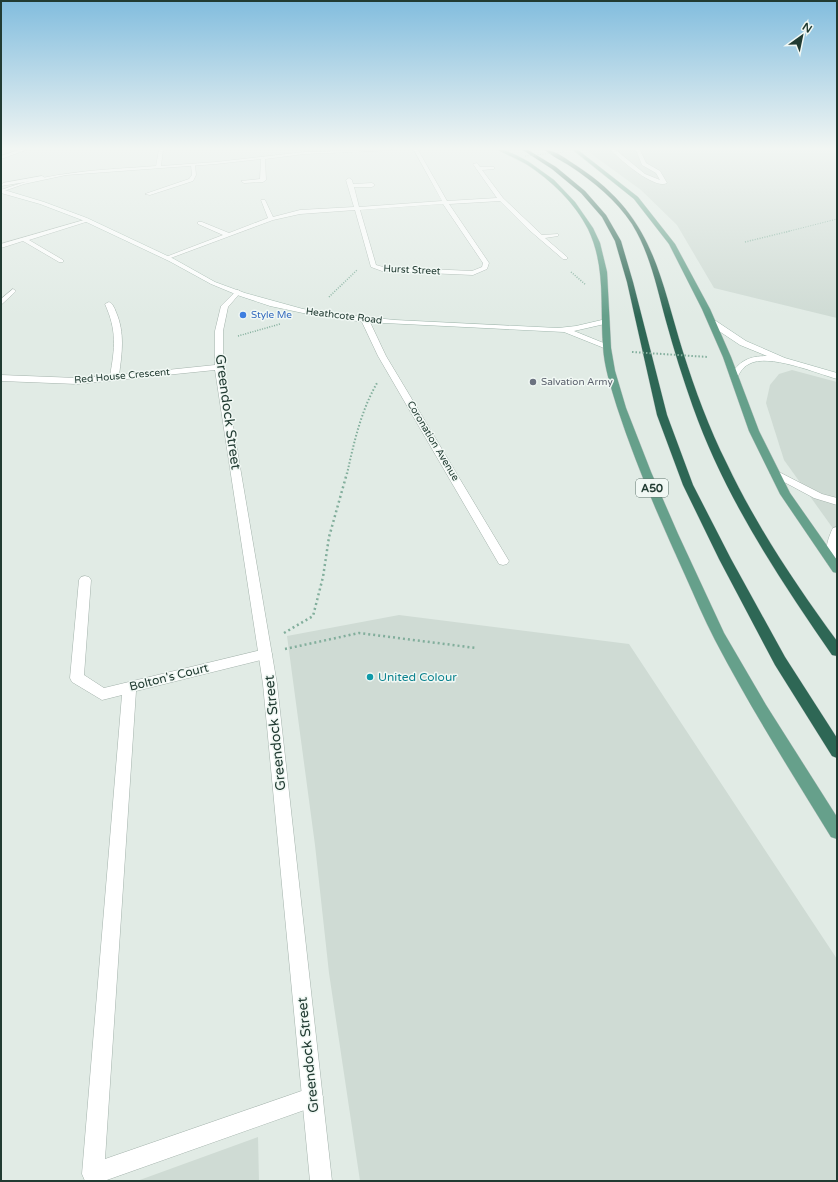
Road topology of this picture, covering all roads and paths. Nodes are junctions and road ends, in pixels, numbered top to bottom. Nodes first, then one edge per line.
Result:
1 (46, 205) edge
2 (265, 205) edge
3 (406, 205) edge
4 (446, 205) edge
5 (507, 205) edge
6 (573, 205) edge
7 (595, 205) edge
8 (619, 205) edge
9 (642, 205) edge
10 (357, 208) junction
11 (271, 219) junction
12 (837, 219) edge
13 (86, 221) junction
14 (200, 223) dead end
15 (229, 235) junction
16 (556, 235) dead end
17 (540, 236) junction
18 (23, 239) junction
19 (745, 242) dead end
20 (1, 246) edge
21 (367, 247) junction
22 (166, 258) junction
23 (565, 258) joint
24 (61, 261) dead end
25 (13, 291) dead end
26 (238, 292) junction
27 (1, 303) edge
28 (606, 303) junction
29 (109, 304) dead end
30 (316, 314) junction
31 (365, 320) junction
32 (606, 321) junction
33 (713, 323) junction
34 (565, 330) junction
35 (219, 342) junction
36 (607, 346) junction
37 (632, 352) dead end
38 (708, 357) dead end
39 (782, 360) junction
40 (388, 366) junction
41 (219, 367) junction
42 (734, 376) junction
43 (837, 376) edge
44 (1, 378) edge
45 (114, 378) junction
46 (775, 473) junction
47 (837, 502) edge
48 (837, 531) edge
49 (503, 561) dead end
50 (835, 566) edge
51 (85, 580) dead end
52 (262, 639) junction
53 (476, 648) dead end
54 (837, 651) edge
55 (265, 654) junction
56 (130, 686) junction
57 (837, 751) edge
58 (837, 831) edge
59 (313, 1097) junction
60 (321, 1181) edge

1 - 13 street, Heathcote Road
2 - 11 street
3 - 10 street
4 - 21 street, Hurst Street
5 - 17 street
6 - 28 main road, A50
7 - 57 highway, A50
8 - 54 highway
9 - 33 main road
10 - 11 street
10 - 21 street, Hurst Street
11 - 15 street
12 - 19 path
13 - 18 street
13 - 22 street, Heathcote Road
14 - 15 street
15 - 22 street
16 - 17 street
17 - 23 street
18 - 20 street
18 - 24 street
21 - 30 path
22 - 26 street, Heathcote Road
23 - 28 path
25 - 27 street
26 - 30 street, Heathcote Road
26 - 35 street, Greendock Street
28 - 32 main road, A50
29 - 45 street
30 - 31 street, Heathcote Road
30 - 35 path
31 - 34 street, Heathcote Road
31 - 40 street, Coronation Avenue
32 - 34 street, Heathcote Road
32 - 36 main road, A50
33 - 39 street
33 - 42 main road
34 - 36 street, Heathcote Road
35 - 41 street, Greendock Street
36 - 58 main road, A50
37 - 38 path, bridge
39 - 42 street
39 - 43 street
40 - 49 street, Coronation Avenue
40 - 52 path
41 - 45 street, Red House Crescent
41 - 52 street, Greendock Street
42 - 46 main road
44 - 45 street, Red House Crescent
46 - 47 street
46 - 50 main road
48 - 50 street
51 - 56 street, Bolton's Court
52 - 55 street, Greendock Street
53 - 55 path
55 - 56 street, Bolton's Court
55 - 59 street, Greendock Street
56 - 59 street
59 - 60 street, Greendock Street

